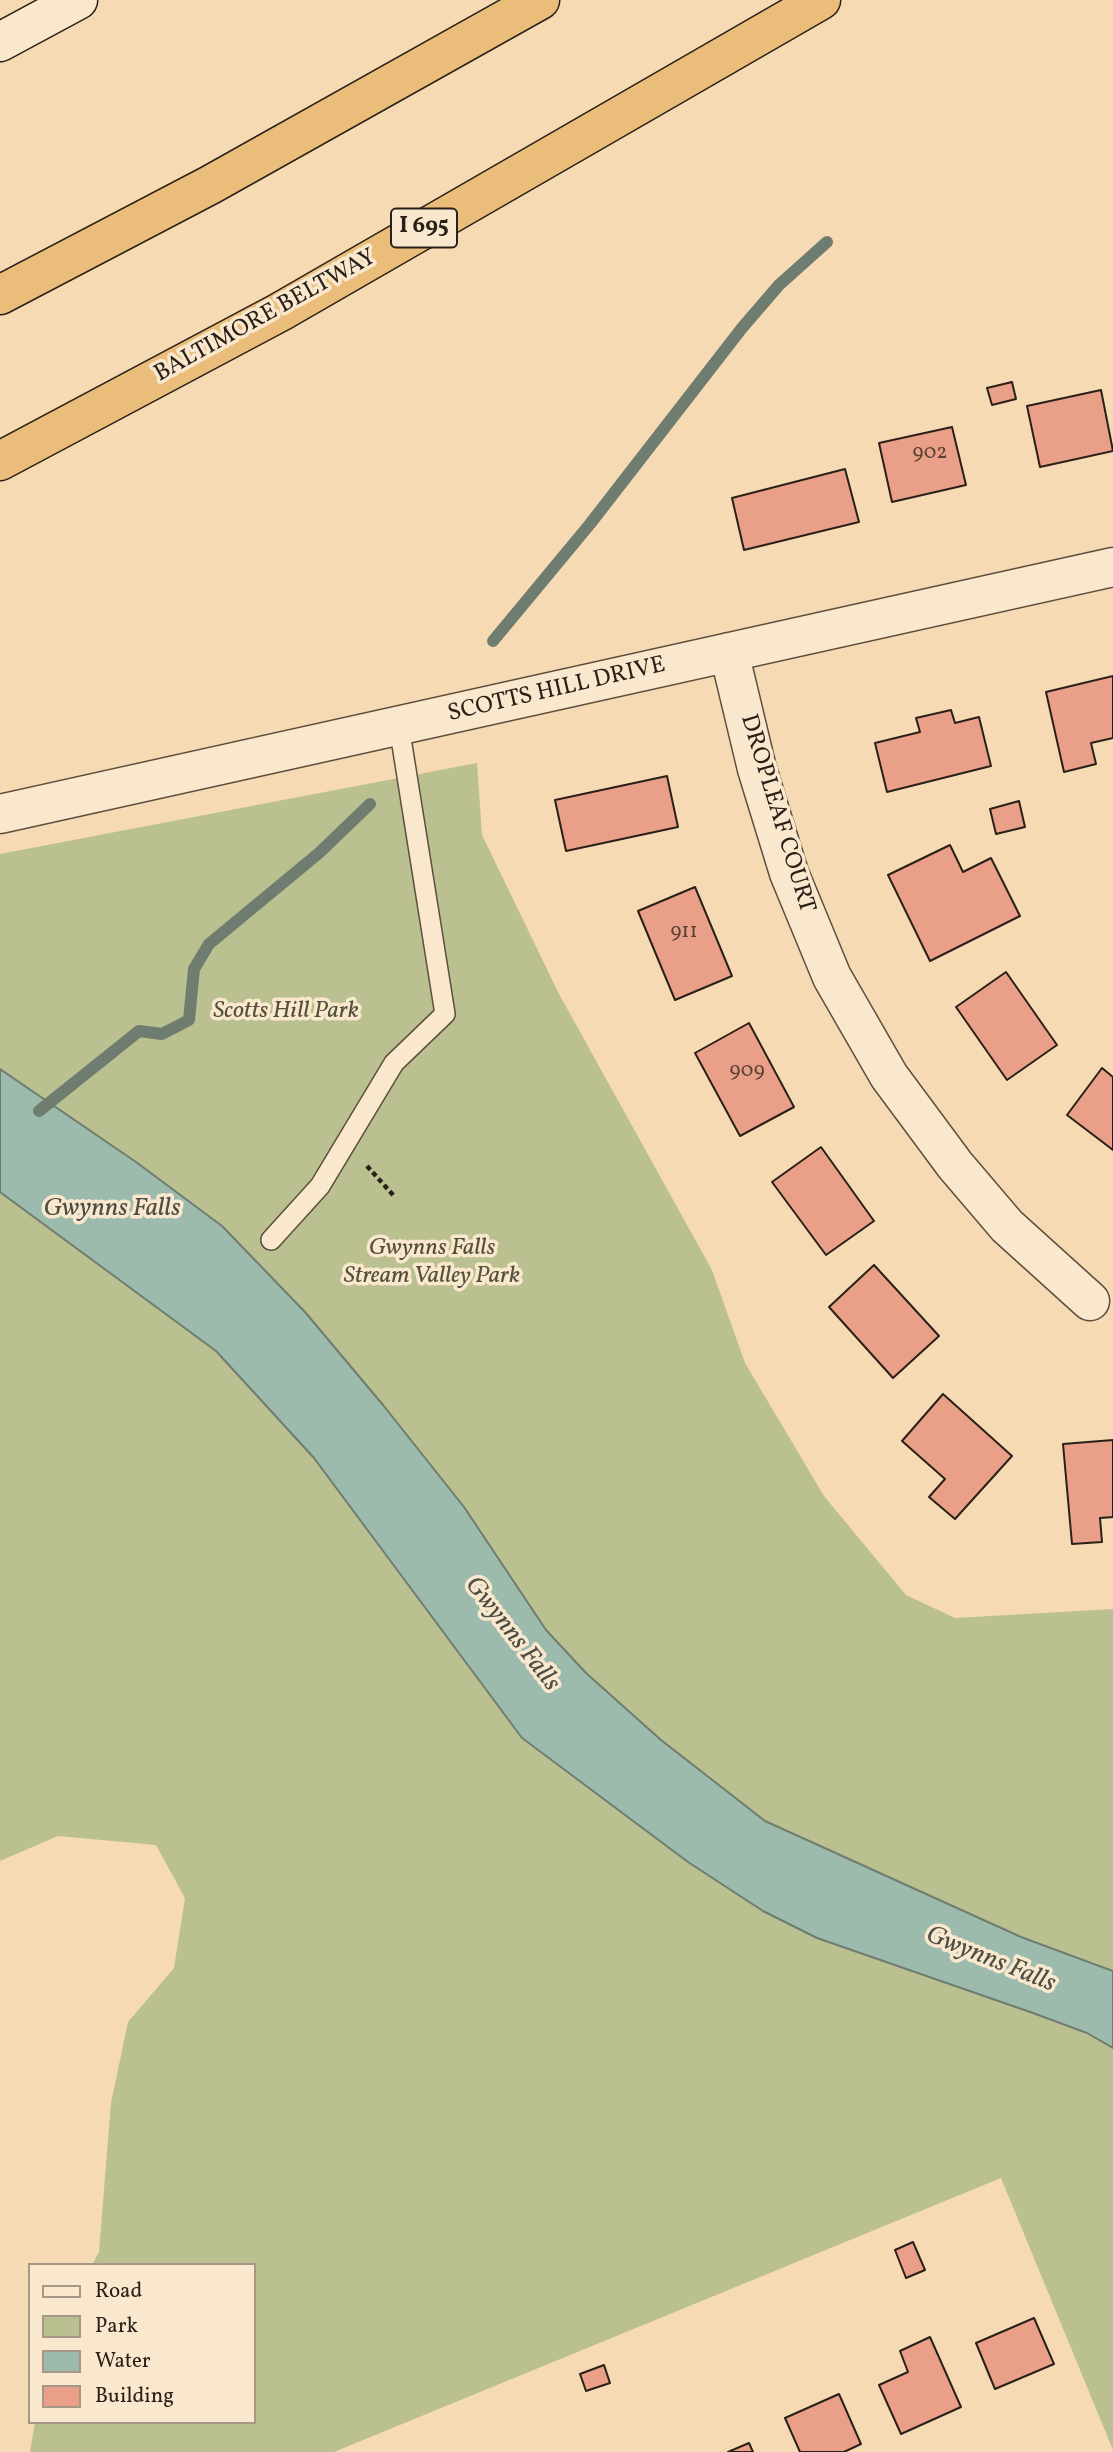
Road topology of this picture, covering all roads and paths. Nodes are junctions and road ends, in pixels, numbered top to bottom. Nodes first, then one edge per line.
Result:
1 (78, 0) edge
2 (540, 0) edge
3 (821, 0) edge
4 (0, 42) edge
5 (0, 295) edge
6 (0, 461) edge
7 (1113, 567) edge
8 (729, 652) junction
9 (399, 726) junction
10 (0, 814) edge
11 (347, 1145) junction
12 (394, 1196) dead end
13 (271, 1240) dead end
14 (1090, 1301) dead end

1 - 4 street
2 - 5 highway
3 - 6 highway, BALTIMORE BELTWAY / I 695
7 - 8 street, SCOTTS HILL DRIVE
8 - 9 street, SCOTTS HILL DRIVE
8 - 14 street, DROPLEAF COURT
9 - 10 street, SCOTTS HILL DRIVE
9 - 11 lane
11 - 12 path
11 - 13 lane

